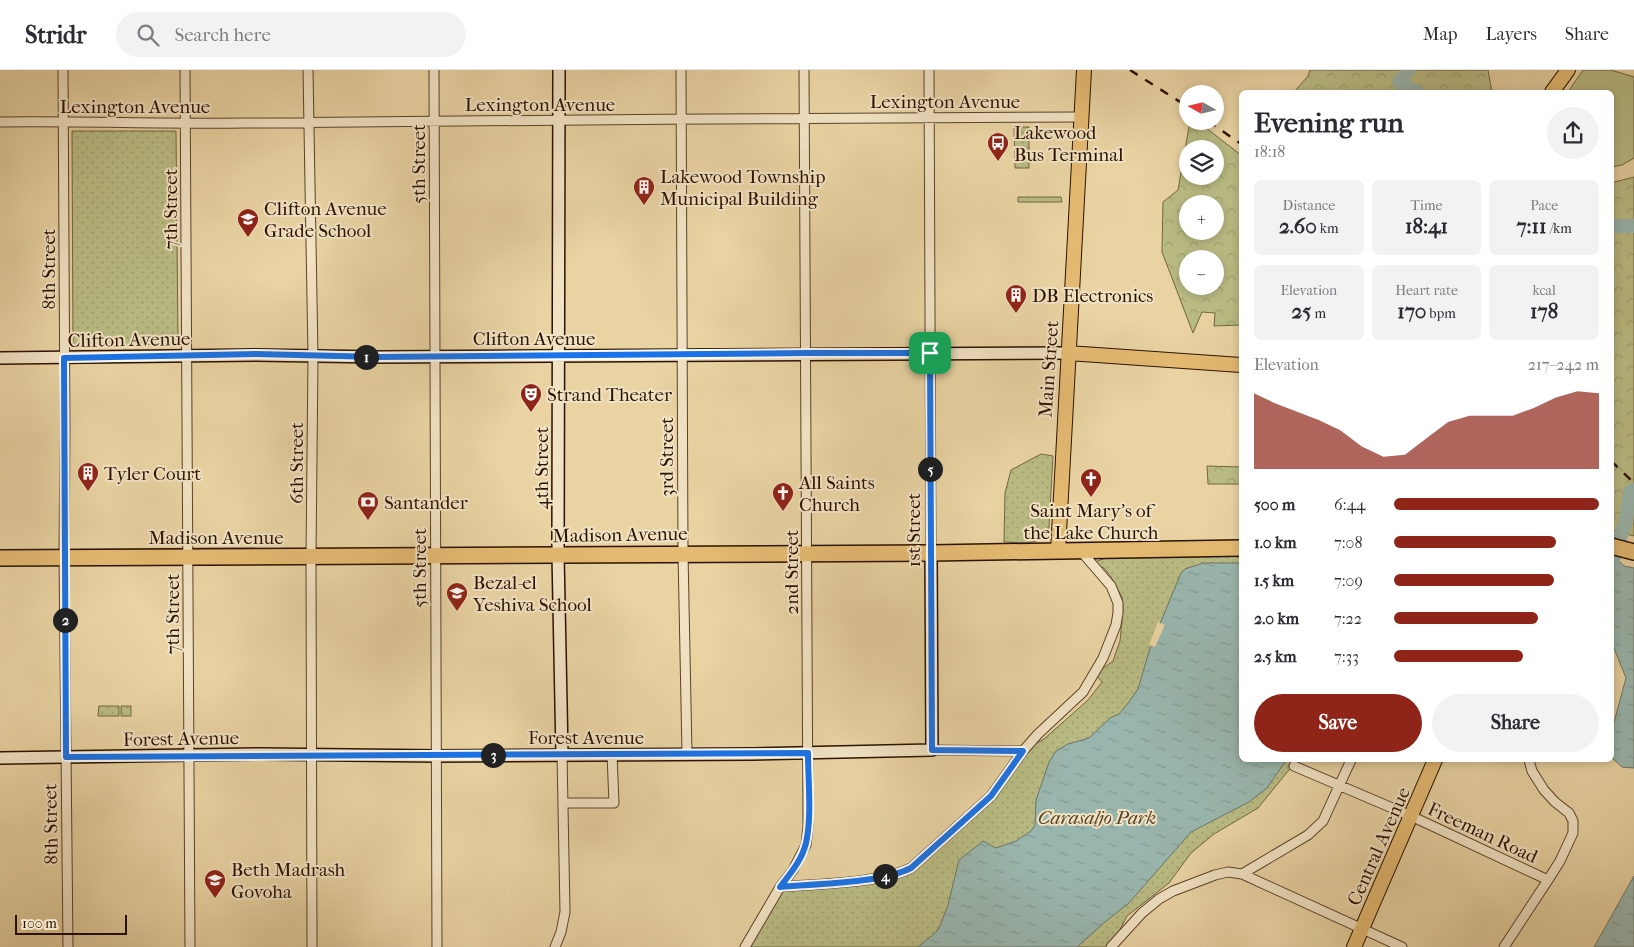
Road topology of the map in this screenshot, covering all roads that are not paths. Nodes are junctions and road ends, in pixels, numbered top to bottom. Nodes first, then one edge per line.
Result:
1 (63, 70) edge
2 (186, 70) edge
3 (308, 70) edge
4 (434, 70) edge
5 (559, 70) edge
6 (681, 70) edge
7 (804, 70) edge
8 (929, 70) edge
9 (1084, 70) edge
10 (1568, 70) edge
11 (1553, 90) edge
12 (1080, 117) junction
13 (805, 118) junction
14 (928, 118) junction
15 (559, 120) junction
16 (681, 120) junction
17 (434, 121) junction
18 (0, 122) edge
19 (63, 122) junction
20 (186, 122) junction
21 (308, 122) junction
22 (806, 353) junction
23 (930, 353) junction
24 (1068, 353) junction
25 (682, 355) junction
26 (187, 356) junction
27 (313, 356) junction
28 (436, 356) junction
29 (558, 356) junction
30 (0, 358) edge
31 (64, 358) junction
32 (1239, 365) edge
33 (1614, 547) edge
34 (1239, 548) edge
35 (1058, 550) junction
36 (1080, 550) junction
37 (1631, 551) edge
38 (807, 552) junction
39 (683, 553) junction
40 (931, 553) junction
41 (558, 554) junction
42 (435, 555) junction
43 (64, 557) junction
44 (188, 557) junction
45 (311, 557) junction
46 (0, 558) edge
47 (932, 750) junction
48 (1023, 751) junction
49 (808, 753) junction
50 (562, 754) junction
51 (612, 754) junction
52 (687, 754) junction
53 (189, 755) junction
54 (312, 755) junction
55 (437, 756) junction
56 (66, 757) junction
57 (0, 758) edge
58 (1351, 762) edge
59 (1435, 762) edge
60 (1530, 762) edge
61 (1294, 766) dead end
62 (1340, 786) junction
63 (563, 803) junction
64 (1411, 816) junction
65 (1242, 874) junction
66 (1548, 880) junction
67 (780, 887) junction
68 (1362, 928) junction
69 (68, 947) edge
70 (190, 947) edge
71 (312, 947) edge
72 (437, 947) edge
73 (555, 947) edge
74 (745, 947) edge
75 (1111, 947) edge
76 (1354, 947) edge
77 (1402, 947) edge
78 (1504, 947) edge

1 - 19 street, 8th Street
2 - 20 street, 7th Street
3 - 21 street, 6th Street
4 - 17 street, 5th Street
5 - 15 street, 4th Street
6 - 16 street, 3rd Street
7 - 13 street, 2nd Street
8 - 14 street, 1st Street
9 - 12 main road, Main Street
10 - 11 main road
12 - 14 street, Lexington Avenue
12 - 24 main road, Main Street
13 - 14 street, Lexington Avenue
13 - 16 street, Lexington Avenue
13 - 22 street, 2nd Street
14 - 23 street, 1st Street
15 - 16 street, Lexington Avenue
15 - 17 street, Lexington Avenue
15 - 29 street, 4th Street
16 - 25 street, 3rd Street
17 - 21 street, Lexington Avenue
17 - 28 street, 5th Street
18 - 19 street, Lexington Avenue
19 - 20 street, Lexington Avenue
19 - 31 street, 8th Street
20 - 21 street, Lexington Avenue
20 - 26 street, 7th Street
21 - 27 street, 6th Street
22 - 23 street, Clifton Avenue
22 - 25 street, Clifton Avenue
22 - 38 street, 2nd Street
23 - 24 street, Clifton Avenue
23 - 40 street, 1st Street
24 - 32 main road
24 - 35 main road, Main Street
25 - 29 street, Clifton Avenue
25 - 39 street, 3rd Street
26 - 27 street, Clifton Avenue
26 - 31 street, Clifton Avenue
26 - 44 street, 7th Street
27 - 28 street, Clifton Avenue
27 - 45 street, 6th Street
28 - 29 street, Clifton Avenue
28 - 42 street, 5th Street
29 - 41 street, 4th Street
30 - 31 street, Clifton Avenue
31 - 43 street, 8th Street
33 - 37 highway
34 - 36 highway, Madison Avenue
35 - 36 highway, Madison Avenue
35 - 40 highway, Madison Avenue
36 - 48 street
38 - 39 highway, Madison Avenue
38 - 40 highway, Madison Avenue
38 - 49 street, 2nd Street
39 - 41 highway, Madison Avenue
39 - 52 street, 3rd Street
40 - 47 street, 1st Street
41 - 42 highway, Madison Avenue
41 - 50 street, 4th Street
42 - 45 highway, Madison Avenue
42 - 55 street, 5th Street
43 - 44 highway, Madison Avenue
43 - 46 highway, Madison Avenue
43 - 56 street, 8th Street
44 - 45 highway, Madison Avenue
44 - 53 street, 7th Street
45 - 54 street, 6th Street
47 - 48 street, Forest Avenue
47 - 49 street, Forest Avenue
48 - 67 street
49 - 52 street, Forest Avenue
49 - 67 street, 2nd Street
50 - 51 street, Forest Avenue
50 - 55 street, Forest Avenue
50 - 63 street, 4th Street
51 - 52 street, Forest Avenue
51 - 63 street
53 - 54 street, Forest Avenue
53 - 56 street, Forest Avenue
53 - 70 street, 7th Street
54 - 55 street, Forest Avenue
54 - 71 street, 6th Street
55 - 72 street, 5th Street
56 - 57 street, Forest Avenue
56 - 69 street, 8th Street
58 - 62 street
59 - 64 main road, Central Avenue
60 - 66 street
61 - 62 street, Freeman Road
62 - 64 street, Freeman Road
62 - 65 street
63 - 73 street, 4th Street
64 - 66 street, Freeman Road
64 - 68 main road, Central Avenue
65 - 68 street
65 - 75 street
66 - 78 street
67 - 74 street, 2nd Street
68 - 76 main road, Central Avenue
68 - 77 street

